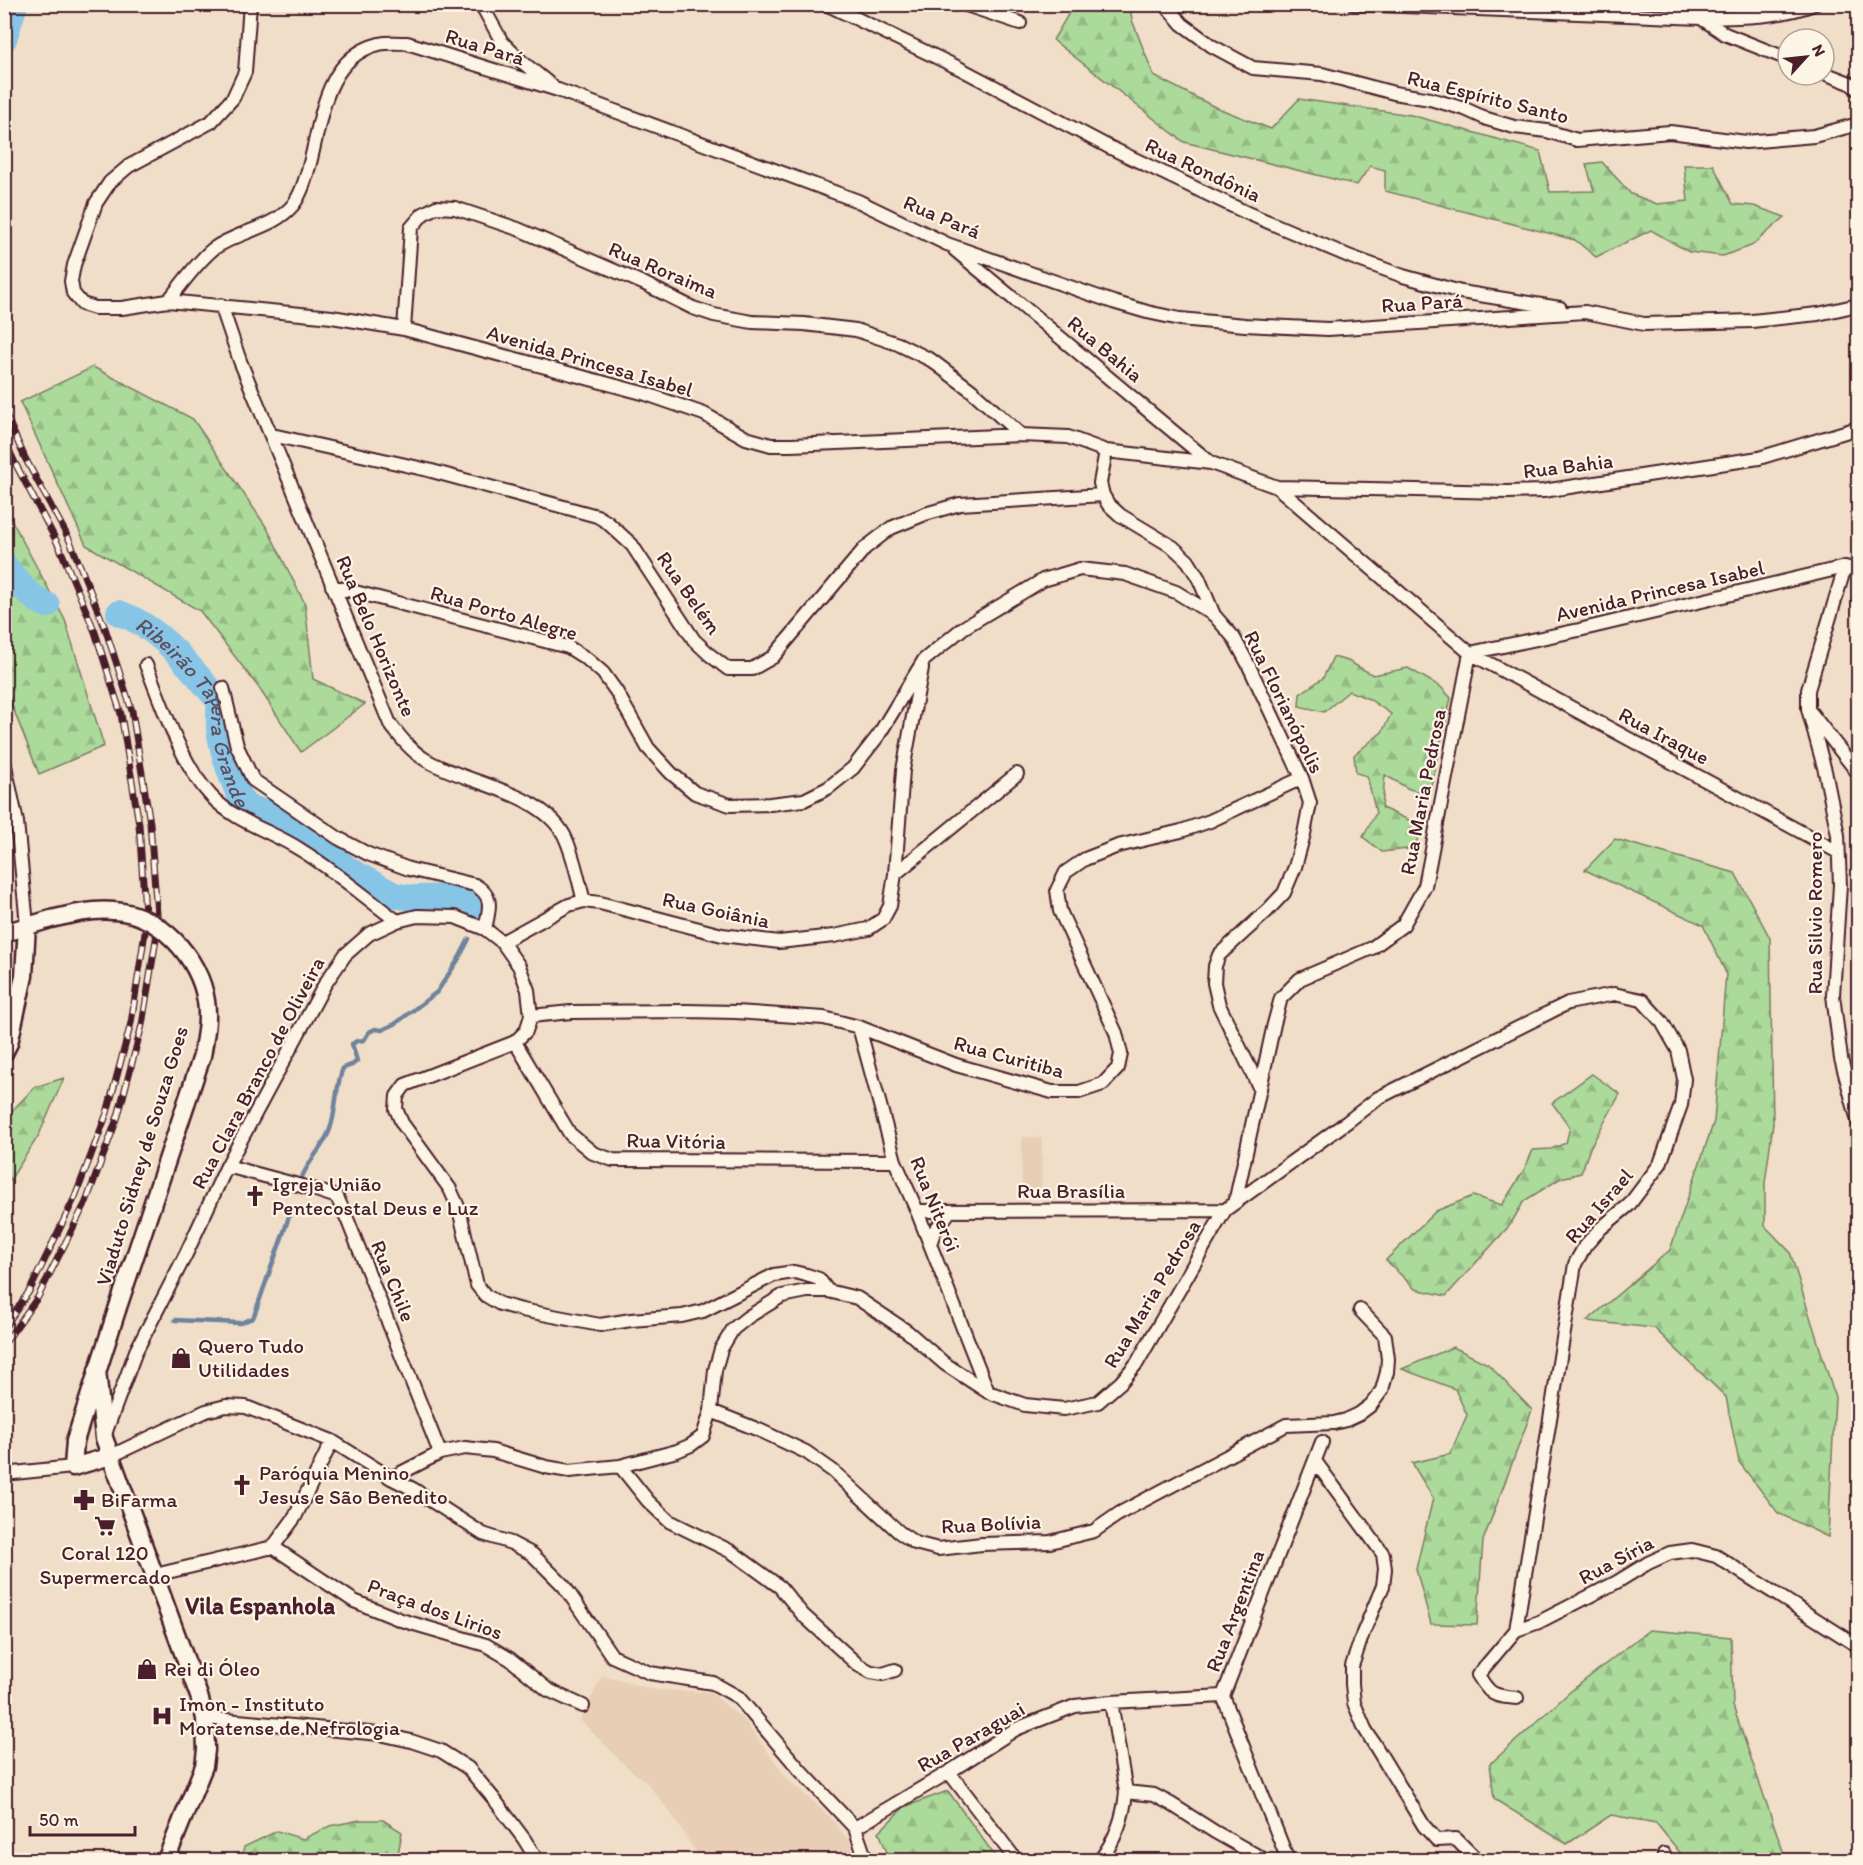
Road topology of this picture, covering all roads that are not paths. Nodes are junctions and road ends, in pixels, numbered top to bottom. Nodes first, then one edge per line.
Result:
1 (250, 4) edge
2 (481, 4) edge
3 (826, 4) edge
4 (963, 4) edge
5 (1165, 4) edge
6 (1354, 4) edge
7 (1814, 4) edge
8 (1701, 18) junction
9 (1020, 23) dead end
10 (1776, 54) edge
11 (1836, 78) edge
12 (558, 90) junction
13 (1858, 90) edge
14 (1858, 124) edge
15 (947, 243) junction
16 (168, 301) junction
17 (1858, 304) edge
18 (220, 305) junction
19 (1585, 312) junction
20 (404, 329) junction
21 (1858, 428) edge
22 (272, 435) junction
23 (1021, 435) junction
24 (1106, 451) junction
25 (1211, 463) junction
26 (1277, 487) junction
27 (1103, 495) junction
28 (1845, 567) junction
29 (1858, 570) edge
30 (332, 586) junction
31 (1214, 615) junction
32 (1470, 653) junction
33 (924, 660) junction
34 (146, 665) dead end
35 (223, 688) dead end
36 (1808, 709) junction
37 (4, 761) edge
38 (1858, 773) edge
39 (1017, 774) dead end
40 (1302, 778) junction
41 (4, 814) edge
42 (17, 822) junction
43 (1838, 852) junction
44 (895, 874) junction
45 (584, 901) junction
46 (397, 921) junction
47 (27, 925) junction
48 (485, 929) junction
49 (4, 933) edge
50 (502, 942) junction
51 (531, 1016) junction
52 (859, 1027) junction
53 (515, 1042) junction
54 (4, 1053) edge
55 (1260, 1089) junction
56 (1858, 1121) edge
57 (895, 1161) junction
58 (227, 1166) junction
59 (1230, 1206) junction
60 (917, 1211) junction
61 (950, 1211) junction
62 (930, 1244) junction
63 (828, 1291) junction
64 (1360, 1310) dead end
65 (97, 1370) junction
66 (988, 1392) junction
67 (711, 1411) junction
68 (104, 1437) junction
69 (332, 1441) junction
70 (1322, 1442) dead end
71 (440, 1453) junction
72 (111, 1456) junction
73 (1314, 1461) junction
74 (620, 1466) junction
75 (73, 1467) junction
76 (4, 1474) edge
77 (391, 1479) junction
78 (273, 1547) junction
79 (155, 1575) junction
80 (1516, 1630) junction
81 (1858, 1646) edge
82 (895, 1670) dead end
83 (1223, 1696) junction
84 (1517, 1698) dead end
85 (1111, 1702) junction
86 (583, 1706) dead end
87 (205, 1718) junction
88 (949, 1772) junction
89 (1126, 1792) junction
90 (855, 1828) junction
91 (166, 1860) edge
92 (537, 1860) edge
93 (866, 1860) edge
94 (1016, 1860) edge
95 (1100, 1860) edge
96 (1265, 1860) edge
97 (1288, 1860) edge
98 (1477, 1860) edge

1 - 16 street
2 - 12 street
3 - 19 street, Rua Rondônia
4 - 9 street
5 - 14 street, Rua Espírito Santo
6 - 8 street
7 - 8 street
8 - 10 street
11 - 13 street
12 - 15 street, Rua Pará
12 - 16 street, Rua Pará
15 - 19 street, Rua Pará
15 - 25 street, Rua Bahia
16 - 18 street, Avenida Princesa Isabel
17 - 19 street, Rua Pará
18 - 20 street, Avenida Princesa Isabel
18 - 22 street, Rua Belo Horizonte
20 - 23 street, Avenida Princesa Isabel
20 - 23 street, Rua Roraima
21 - 26 street, Rua Bahia
22 - 27 street, Rua Belém
22 - 30 street, Rua Belo Horizonte
23 - 24 street, Avenida Princesa Isabel
24 - 25 street, Avenida Princesa Isabel
24 - 27 street
25 - 26 street, Rua Bahia
26 - 32 street, Rua Bahia
27 - 31 street, Rua Florianópolis
28 - 29 street, Avenida Princesa Isabel
28 - 32 street, Avenida Princesa Isabel
28 - 36 street, Rua Silvio Romero
30 - 33 street, Rua Porto Alegre
30 - 45 street, Rua Belo Horizonte
31 - 33 street, Rua Porto Alegre
31 - 40 street, Rua Florianópolis
32 - 43 street, Rua Iraque
32 - 55 street, Rua Maria Pedrosa
33 - 44 street, Rua Goiânia
34 - 46 street
35 - 48 street
36 - 38 street
36 - 43 street, Rua Silvio Romero
37 - 42 street
39 - 44 street
40 - 52 street, Rua Curitiba
40 - 55 street, Rua Florianópolis
41 - 42 street
42 - 47 street
43 - 56 street, Rua Silvio Romero
44 - 45 street, Rua Goiânia
45 - 50 street
46 - 48 street, Rua Clara Branco de Oliveira
46 - 58 street, Rua Clara Branco de Oliveira
47 - 49 main road, Viaduto Sidney de Souza Goes
47 - 54 main road
47 - 65 main road, Viaduto Sidney de Souza Goes, bridge
48 - 50 street, Rua Clara Branco de Oliveira
50 - 51 street, Rua Clara Branco de Oliveira
51 - 52 street, Rua Curitiba
51 - 53 street
52 - 57 street, Rua Niterói
53 - 57 street, Rua Vitória
53 - 63 street
55 - 59 street, Rua Maria Pedrosa
57 - 60 street, Rua Niterói
58 - 68 street, Rua Clara Branco de Oliveira
58 - 71 street, Rua Chile
59 - 61 street, Rua Brasília
59 - 66 street, Rua Maria Pedrosa
59 - 80 street, Rua Israel
60 - 61 street, Rua Brasília
60 - 62 street, Rua Niterói
61 - 62 street
62 - 66 street, Rua Niterói
63 - 66 street, Rua Maria Pedrosa
63 - 67 street, Rua Maria Pedrosa
64 - 67 street, Rua Bolívia
65 - 68 main road
65 - 75 main road, Viaduto Sidney de Souza Goes
67 - 74 street, Rua Maria Pedrosa
68 - 72 main road
69 - 72 street
69 - 77 street
69 - 78 street
70 - 73 street, Rua Argentina
71 - 74 street, Rua Maria Pedrosa
71 - 77 street, Rua Maria Pedrosa
72 - 75 main road
72 - 79 main road
73 - 83 street, Rua Argentina
73 - 98 street
74 - 82 street
75 - 76 street
77 - 90 street
78 - 79 street
78 - 86 street, Praça dos Lirios
79 - 87 main road
80 - 81 street, Rua Síria
80 - 84 street, Rua Síria
83 - 85 street, Rua Paraguai
83 - 97 street, Rua Argentina
85 - 88 street, Rua Paraguai
85 - 89 street
87 - 91 main road
87 - 92 street
88 - 90 street, Rua Paraguai
88 - 94 street
89 - 95 street
89 - 96 street
90 - 93 street

